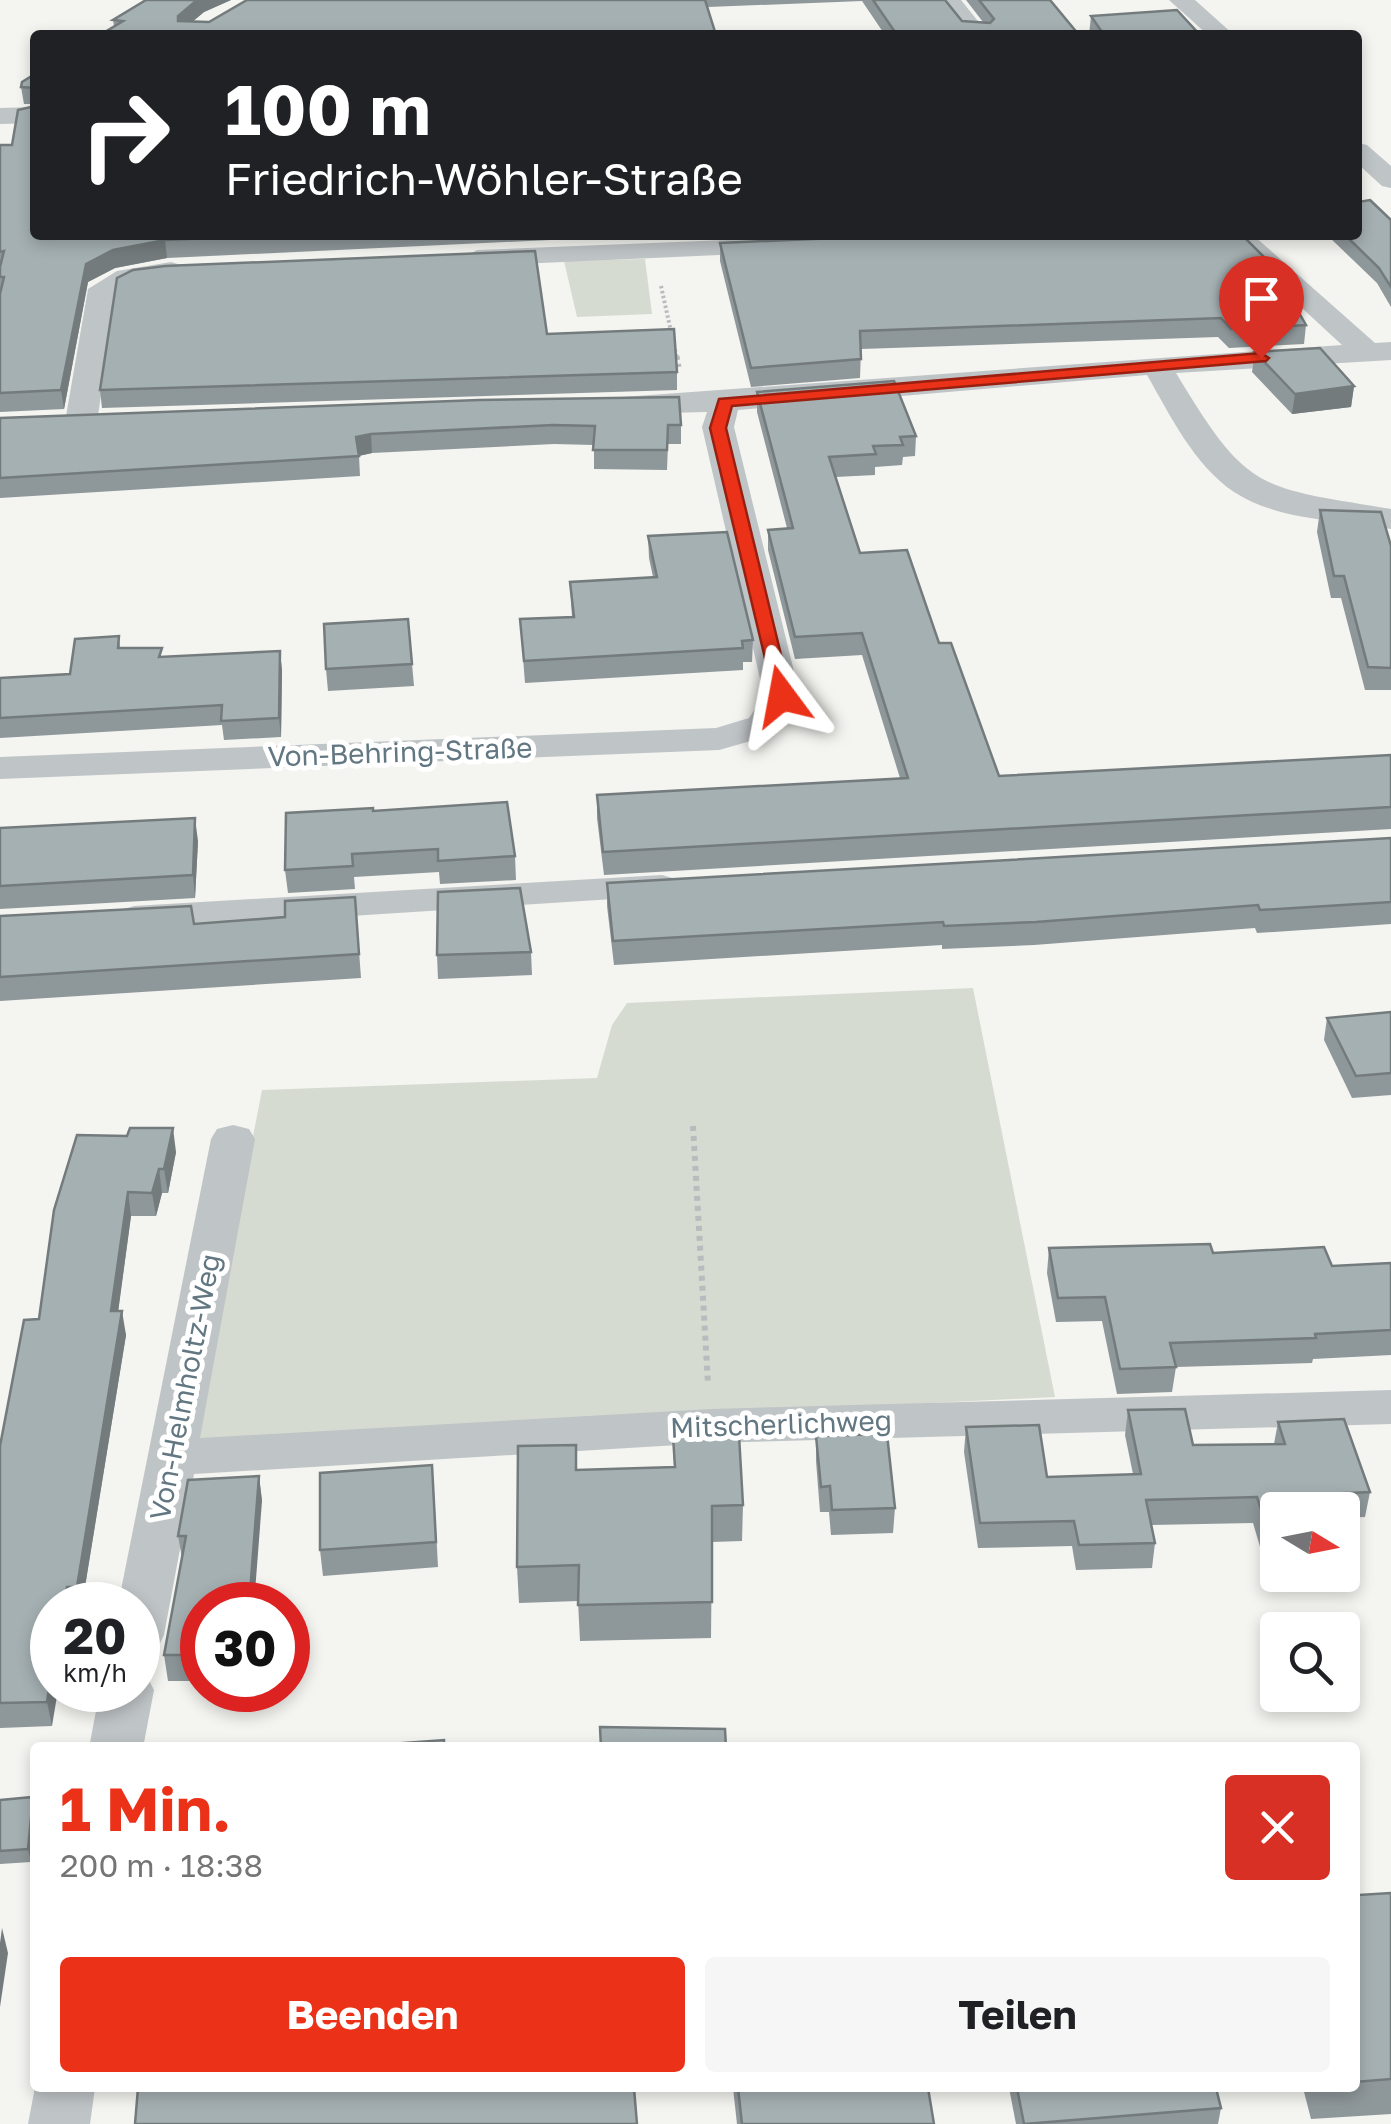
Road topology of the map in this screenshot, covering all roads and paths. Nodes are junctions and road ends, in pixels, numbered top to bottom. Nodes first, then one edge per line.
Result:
1 (948, 0) edge
2 (1181, 0) edge
3 (973, 30) edge
4 (1216, 30) edge
5 (30, 115) edge
6 (0, 116) edge
7 (1362, 155) edge
8 (1391, 180) edge
9 (1243, 240) edge
10 (807, 244) edge
11 (654, 250) junction
12 (440, 260) edge
13 (206, 269) edge
14 (1378, 351) edge
15 (1156, 365) junction
16 (725, 402) junction
17 (686, 404) junction
18 (593, 405) edge
19 (121, 420) edge
20 (81, 422) junction
21 (49, 424) edge
22 (1391, 519) edge
23 (0, 768) edge
24 (703, 884) edge
25 (96, 920) edge
26 (693, 1126) dead end
27 (233, 1139) dead end
28 (1391, 1407) edge
29 (711, 1426) junction
30 (171, 1458) junction
31 (148, 1582) edge
32 (123, 1712) edge
33 (117, 1742) edge
34 (64, 2092) edge
35 (60, 2124) edge

1 - 3 street
2 - 4 street
5 - 6 street
7 - 8 street
9 - 14 street
10 - 11 street
11 - 12 street
11 - 17 path
13 - 20 street
14 - 15 street
15 - 16 street
15 - 22 street
16 - 17 street
16 - 23 street, Von-Behring-Straße
17 - 18 street
19 - 20 street
20 - 21 street
24 - 25 street
26 - 29 path
27 - 30 street, Von-Helmholtz-Weg
28 - 29 street, Mitscherlichweg
29 - 30 street, Mitscherlichweg
30 - 31 street, Von-Helmholtz-Weg
32 - 33 street
34 - 35 street

